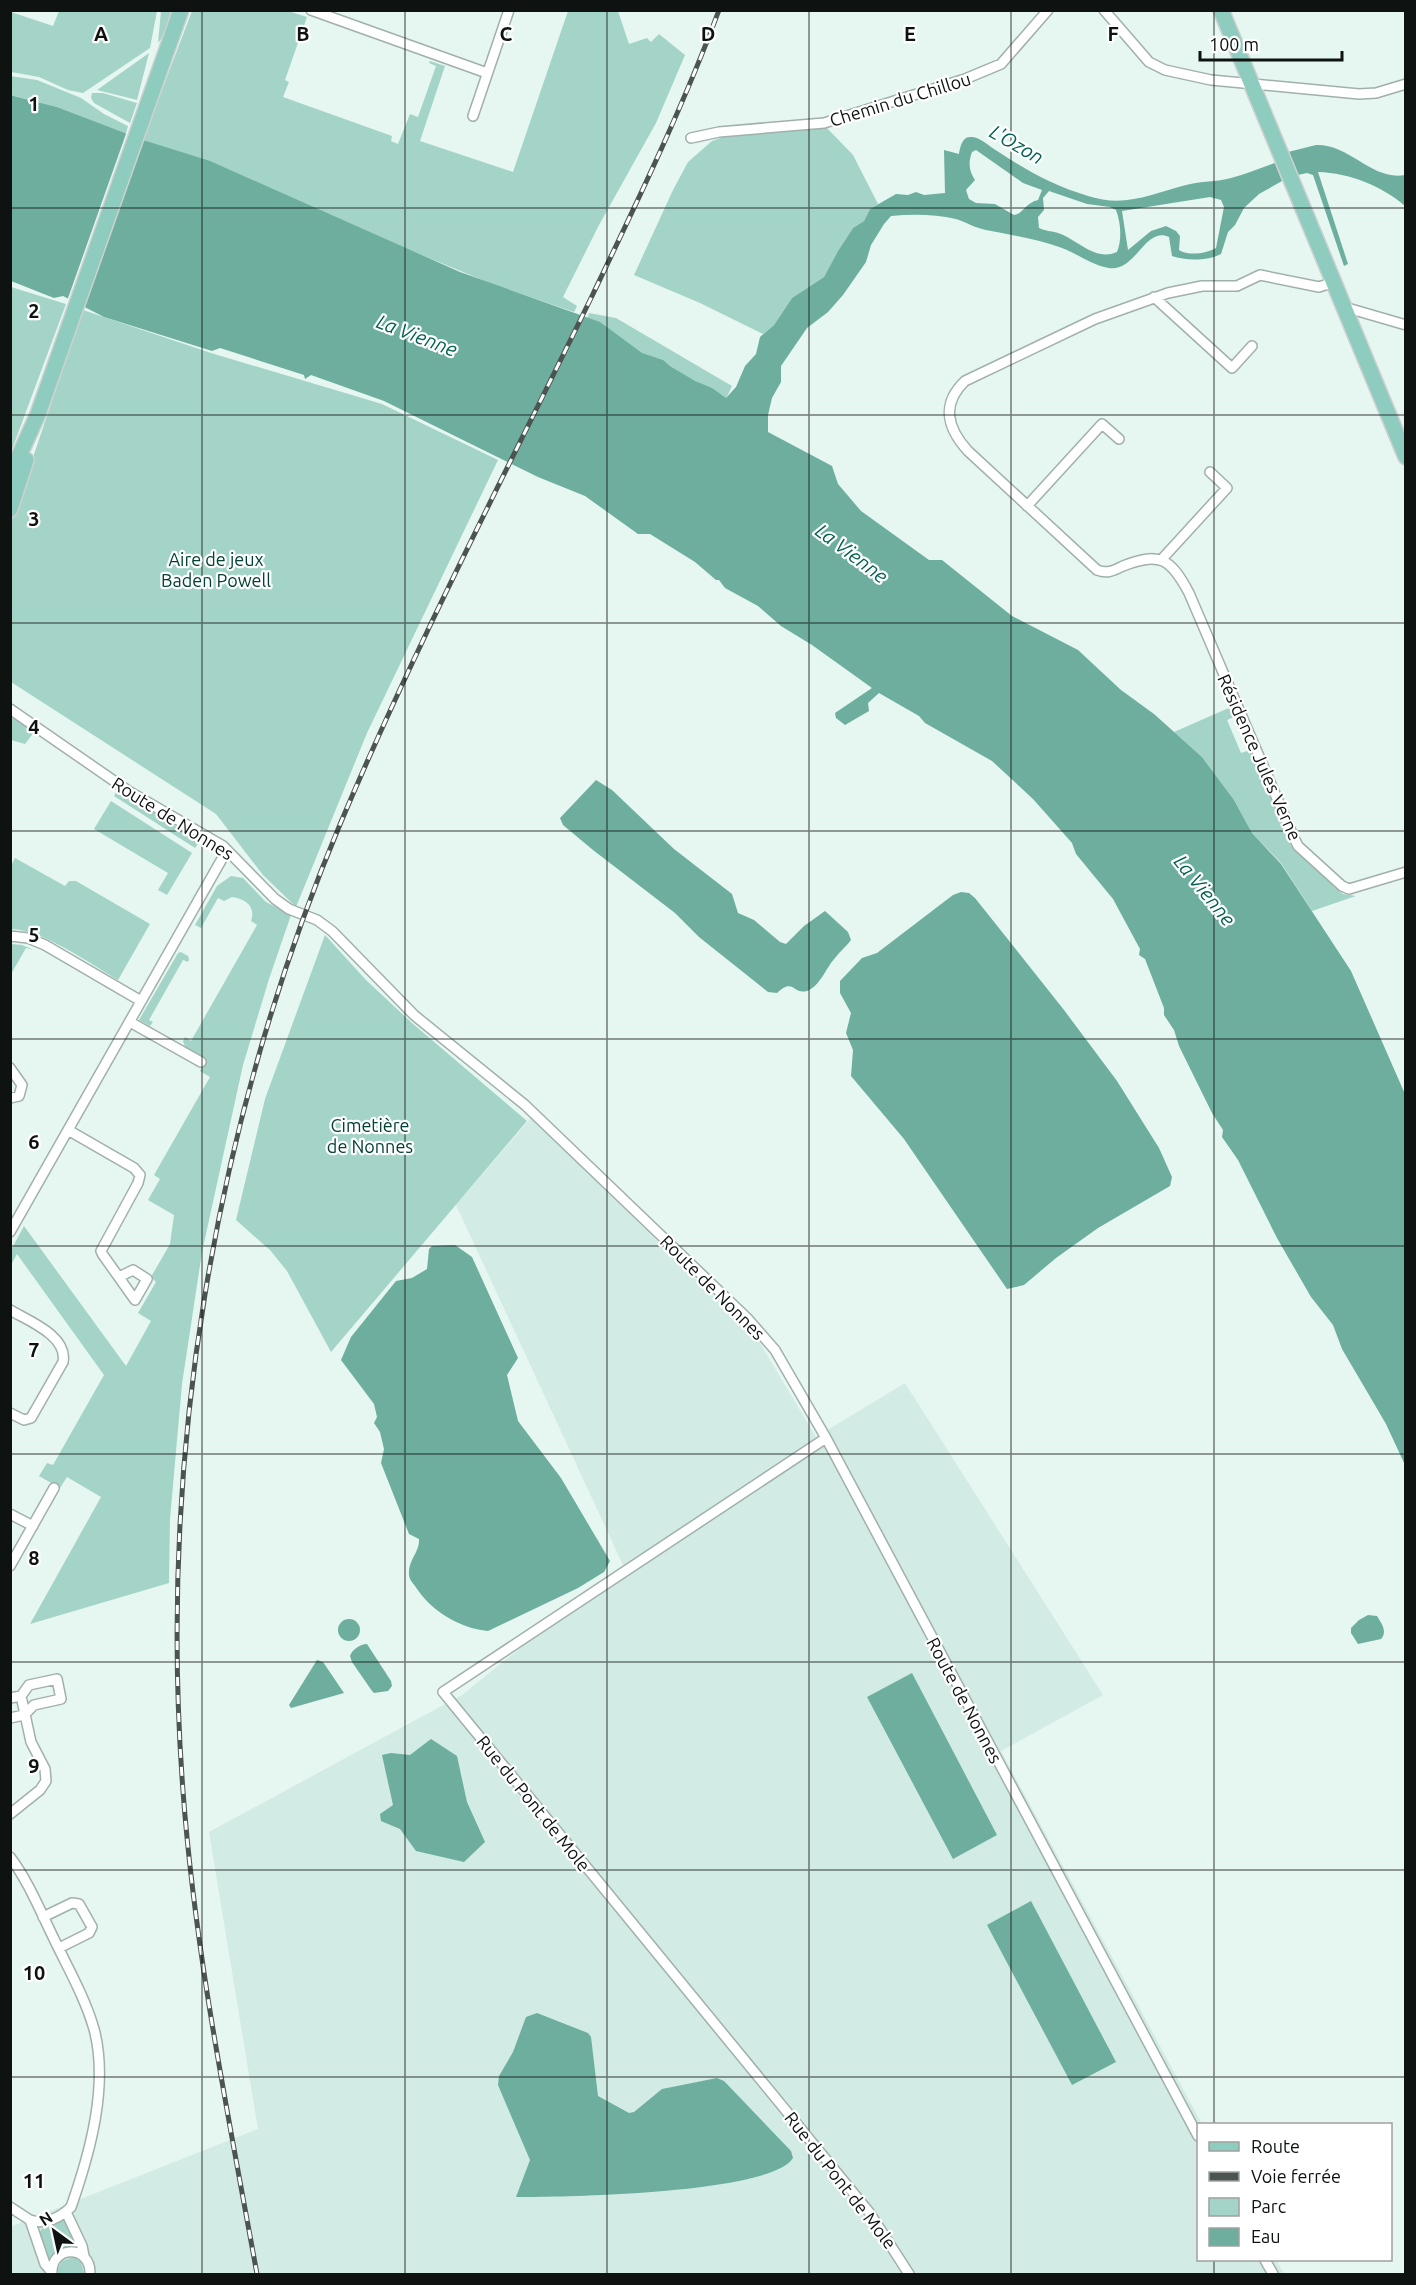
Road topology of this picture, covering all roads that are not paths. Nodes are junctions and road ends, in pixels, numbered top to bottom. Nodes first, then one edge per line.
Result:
1 (181, 10) edge
2 (311, 10) edge
3 (346, 10) edge
4 (509, 10) edge
5 (1104, 10) edge
6 (1221, 10) edge
7 (1046, 11) edge
8 (342, 22) junction
9 (487, 73) junction
10 (1406, 84) edge
11 (1252, 85) junction
12 (472, 116) dead end
13 (692, 138) dead end
14 (1334, 282) junction
15 (1154, 297) junction
16 (1346, 310) junction
17 (1406, 325) edge
18 (1252, 346) dead end
19 (38, 414) junction
20 (1119, 439) dead end
21 (1406, 457) edge
22 (1210, 472) dead end
23 (10, 476) edge
24 (1028, 506) junction
25 (10, 509) edge
26 (1162, 559) junction
27 (12, 709) edge
28 (227, 850) junction
29 (1406, 872) edge
30 (10, 936) edge
31 (141, 1001) junction
32 (130, 1022) junction
33 (201, 1062) dead end
34 (10, 1068) edge
35 (15, 1080) edge
36 (10, 1098) edge
37 (68, 1130) junction
38 (10, 1232) edge
39 (118, 1277) dead end
40 (10, 1311) edge
41 (10, 1413) edge
42 (826, 1438) junction
43 (54, 1488) dead end
44 (10, 1514) edge
45 (33, 1526) junction
46 (10, 1566) edge
47 (16, 1697) edge
48 (24, 1715) junction
49 (10, 1718) edge
50 (10, 1814) edge
51 (10, 1857) edge
52 (43, 1917) junction
53 (59, 1948) junction
54 (1197, 2134) edge
55 (10, 2207) edge
56 (66, 2212) junction
57 (30, 2220) junction
58 (84, 2256) junction
59 (52, 2273) edge
60 (90, 2274) edge
61 (909, 2274) edge

1 - 19 main road
2 - 8 street
3 - 8 street
4 - 9 street
5 - 11 street
6 - 11 main road
7 - 13 street, Chemin du Chillou
8 - 9 street
9 - 12 street
10 - 11 street
11 - 14 main road
14 - 15 street
14 - 16 main road
15 - 18 street
15 - 24 street
16 - 17 street
16 - 21 main road
19 - 23 main road
19 - 25 main road
20 - 24 street
22 - 26 street
24 - 26 street
26 - 29 street, Résidence Jules Verne
27 - 28 street, Route de Nonnes
28 - 31 street
28 - 42 street, Route de Nonnes
30 - 31 street
31 - 32 street
32 - 33 street
32 - 37 street
34 - 35 street
35 - 36 street
37 - 38 street
37 - 39 street
40 - 41 street
42 - 54 street, Route de Nonnes
42 - 61 street, Rue du Pont de Mole
43 - 45 street
44 - 45 street
45 - 46 street
47 - 48 street
47 - 48 street
48 - 49 street
48 - 50 street
51 - 52 street
52 - 53 street
52 - 53 street
53 - 56 street
55 - 57 street
56 - 57 street
56 - 58 street
57 - 59 street
58 - 59 street
58 - 60 street

